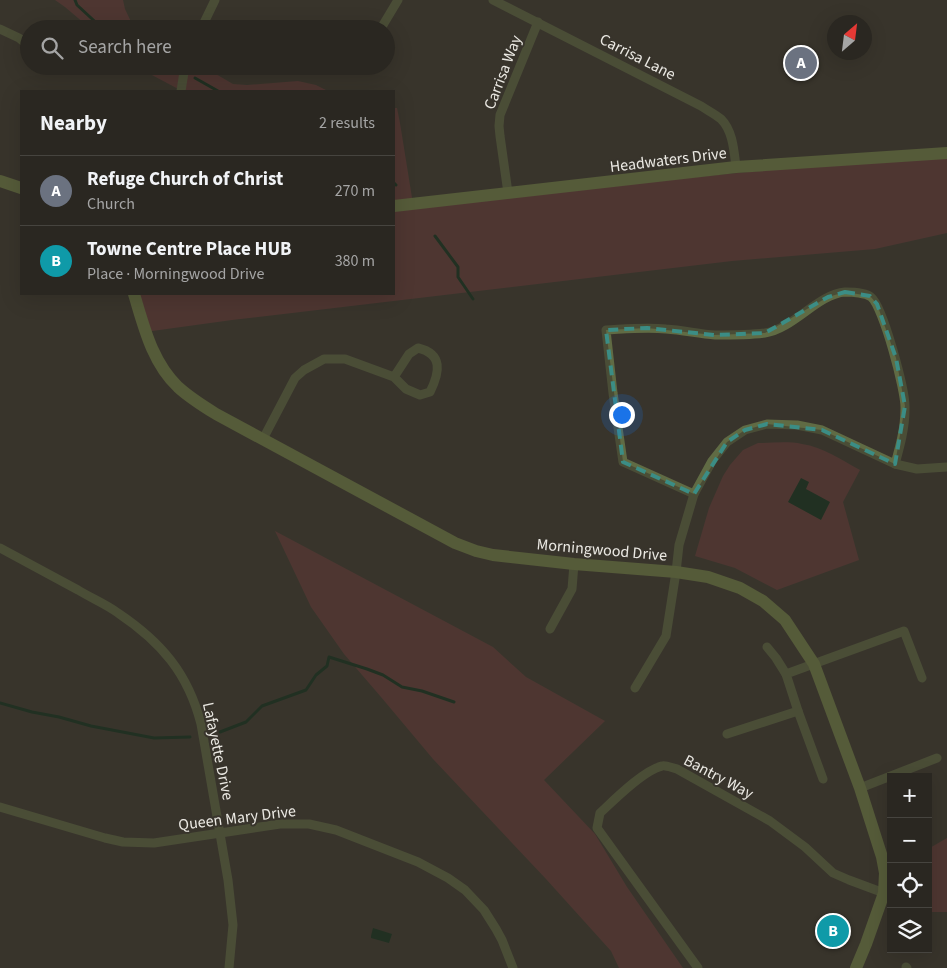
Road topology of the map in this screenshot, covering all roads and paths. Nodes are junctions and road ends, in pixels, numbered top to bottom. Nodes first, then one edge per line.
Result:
1 (216, 0) edge
2 (398, 0) edge
3 (493, 0) edge
4 (206, 20) edge
5 (386, 20) edge
6 (538, 22) junction
7 (0, 29) edge
8 (20, 39) edge
9 (183, 75) edge
10 (180, 90) edge
11 (947, 153) edge
12 (736, 167) junction
13 (0, 181) edge
14 (20, 188) edge
15 (508, 193) junction
16 (395, 206) edge
17 (134, 295) edge
18 (394, 377) junction
19 (263, 439) junction
20 (895, 464) junction
21 (947, 467) edge
22 (694, 494) junction
23 (0, 548) edge
24 (574, 564) junction
25 (676, 572) junction
26 (550, 629) dead end
27 (767, 647) dead end
28 (814, 664) junction
29 (786, 674) junction
30 (922, 678) dead end
31 (635, 688) dead end
32 (798, 711) junction
33 (727, 734) dead end
34 (937, 758) dead end
35 (822, 779) dead end
36 (860, 788) junction
37 (0, 807) edge
38 (220, 833) junction
39 (884, 892) junction
40 (229, 968) edge
41 (512, 968) edge
42 (698, 968) edge
43 (856, 968) edge

1 - 4 street
2 - 5 street
3 - 6 street, Carrisa Lane
6 - 12 street, Carrisa Lane
6 - 15 street, Carrisa Way
7 - 8 street
9 - 10 street
11 - 12 street, Headwaters Drive
12 - 15 street, Headwaters Drive
13 - 14 street
15 - 16 street, Headwaters Drive
17 - 19 street, Morningwood Drive
18 - 18 street
18 - 19 street
19 - 24 street, Morningwood Drive
20 - 21 street
20 - 22 street
20 - 22 street
22 - 25 street
23 - 38 street, Lafayette Drive
24 - 25 street, Morningwood Drive
24 - 26 street
25 - 28 street, Morningwood Drive
25 - 31 street
27 - 29 street
28 - 29 street
28 - 30 street
28 - 36 street, Morningwood Drive
29 - 32 street
32 - 33 street
32 - 35 street
34 - 36 street
36 - 39 street, Morningwood Drive
37 - 38 street, Queen Mary Drive
38 - 40 street, Lafayette Drive
38 - 41 street, Queen Mary Drive
39 - 42 street, Bantry Way
39 - 43 street, Morningwood Drive

